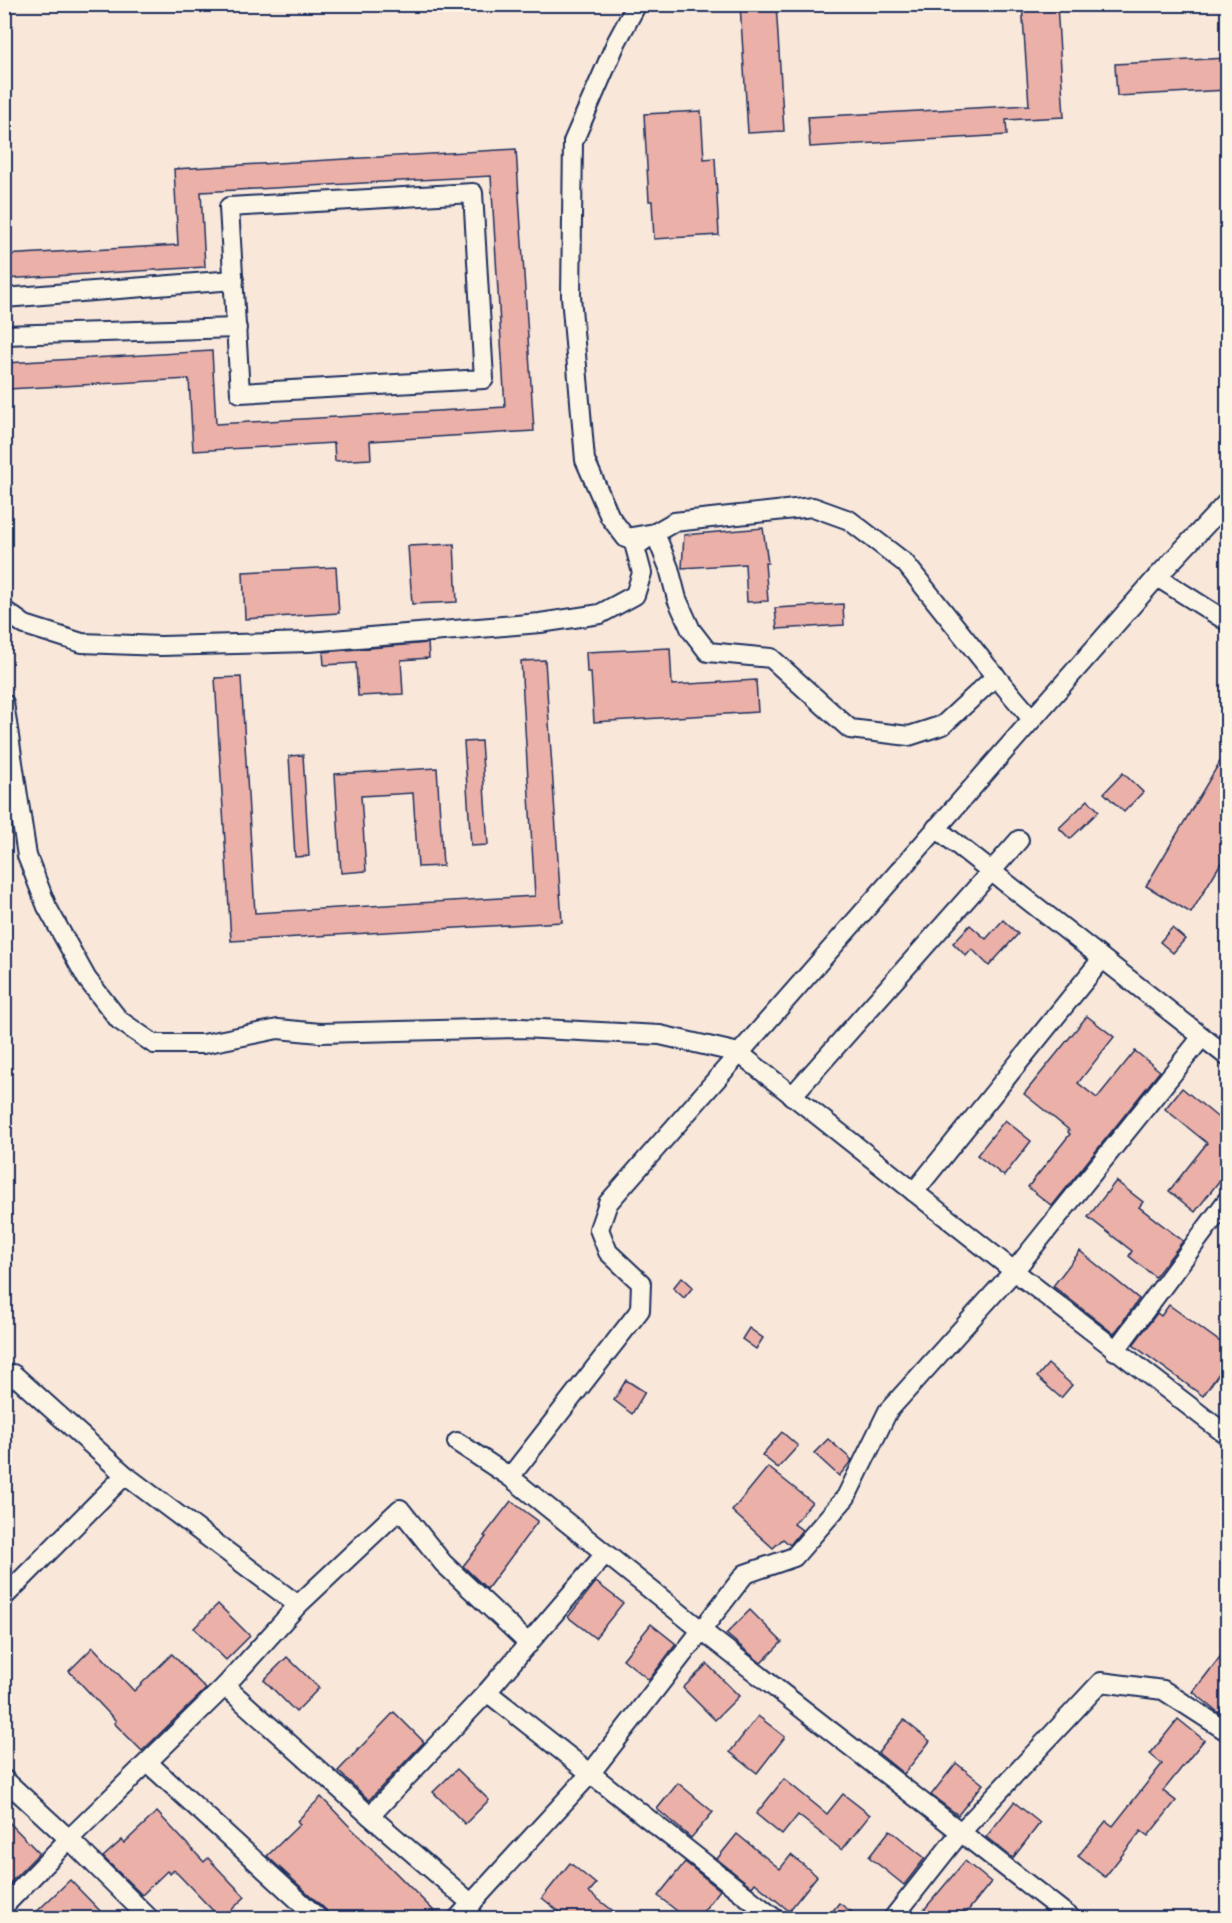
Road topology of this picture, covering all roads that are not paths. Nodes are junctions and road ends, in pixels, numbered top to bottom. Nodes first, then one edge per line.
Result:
1 (637, 4) edge
2 (234, 280) junction
3 (4, 297) edge
4 (237, 328) junction
5 (4, 335) edge
6 (1227, 501) edge
7 (655, 533) junction
8 (1157, 577) junction
9 (4, 610) edge
10 (1227, 622) edge
11 (996, 676) junction
12 (4, 703) edge
13 (1032, 719) junction
14 (936, 828) junction
15 (1020, 840) dead end
16 (992, 873) junction
17 (1102, 959) junction
18 (1202, 1037) junction
19 (740, 1053) junction
20 (1227, 1057) edge
21 (792, 1096) junction
22 (914, 1192) junction
23 (1227, 1199) edge
24 (1014, 1271) junction
25 (1115, 1351) junction
26 (4, 1383) edge
27 (1227, 1436) edge
28 (457, 1442) dead end
29 (125, 1475) junction
30 (510, 1477) junction
31 (605, 1554) junction
32 (4, 1597) edge
33 (298, 1605) junction
34 (701, 1630) junction
35 (529, 1644) junction
36 (225, 1686) junction
37 (487, 1692) junction
38 (1227, 1732) edge
39 (148, 1763) junction
40 (591, 1774) junction
41 (4, 1779) edge
42 (370, 1816) junction
43 (960, 1833) junction
44 (69, 1839) junction
45 (472, 1904) junction
46 (4, 1906) edge
47 (149, 1918) edge
48 (318, 1918) edge
49 (458, 1918) edge
50 (774, 1918) edge
51 (893, 1918) edge
52 (1071, 1918) edge

1 - 7 street
2 - 3 street
2 - 4 street
2 - 4 street
4 - 5 street
6 - 8 street
7 - 9 street
7 - 11 street
7 - 11 street
8 - 10 street
8 - 13 street
11 - 13 street
12 - 19 street
13 - 14 street
14 - 16 street
14 - 19 street
15 - 16 street
16 - 17 street
16 - 21 street
17 - 18 street
17 - 22 street
18 - 20 street
18 - 24 street
19 - 21 street
19 - 30 street
21 - 22 street
22 - 24 street
23 - 25 street
24 - 25 street
24 - 34 street
25 - 27 street
26 - 29 street
28 - 30 street
29 - 32 street
29 - 33 street
30 - 31 street
31 - 34 street
31 - 35 street
33 - 35 street
33 - 36 street
34 - 40 street
34 - 43 street
35 - 37 street
36 - 39 street
36 - 42 street
37 - 40 street
37 - 42 street
38 - 43 street
39 - 44 street
39 - 48 street
40 - 45 street
40 - 50 street
41 - 44 street
42 - 45 street
43 - 51 street
43 - 52 street
44 - 46 street
44 - 47 street
45 - 49 street

